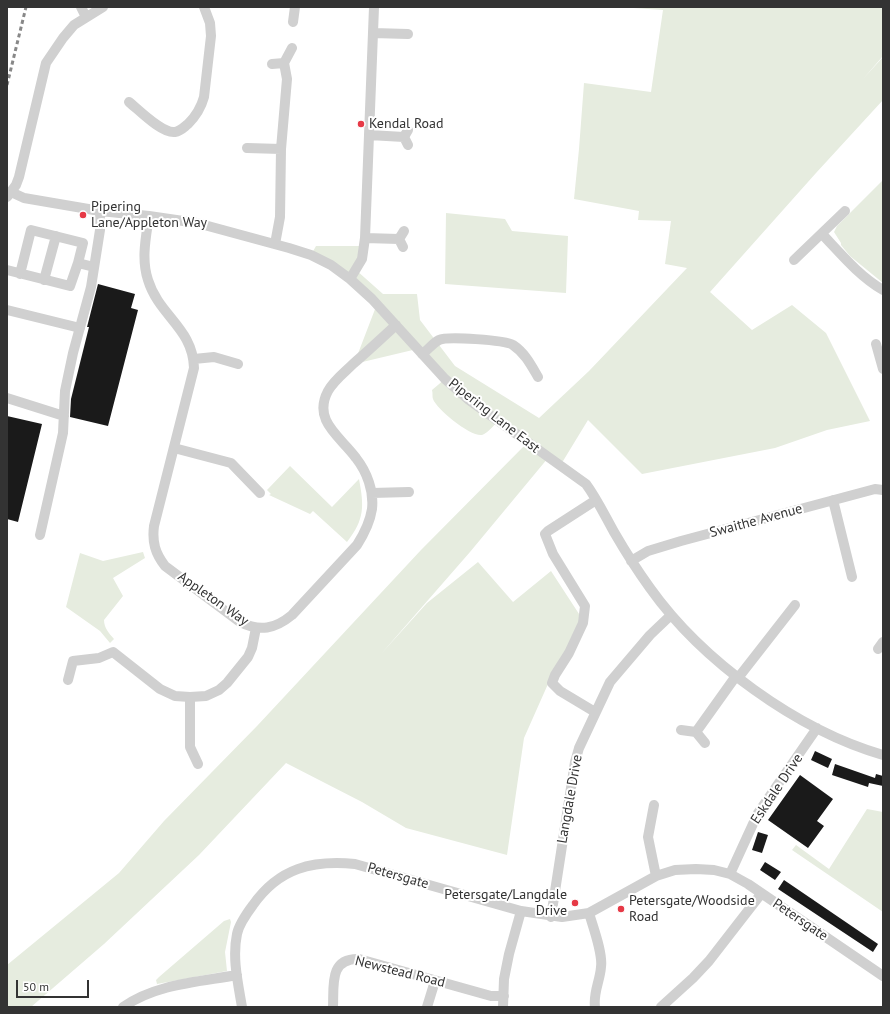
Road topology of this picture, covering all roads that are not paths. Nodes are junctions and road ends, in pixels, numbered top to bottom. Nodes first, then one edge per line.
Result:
1 (81, 7) edge
2 (103, 7) edge
3 (204, 7) edge
4 (294, 7) edge
5 (374, 7) edge
6 (86, 17) junction
7 (293, 22) dead end
8 (373, 33) junction
9 (411, 35) dead end
10 (292, 48) dead end
11 (284, 63) junction
12 (272, 64) dead end
13 (129, 102) dead end
14 (369, 135) junction
15 (406, 137) dead end
16 (247, 148) dead end
17 (281, 149) junction
18 (9, 195) edge
19 (100, 211) junction
20 (845, 211) dead end
21 (149, 216) junction
22 (822, 234) junction
23 (56, 236) junction
24 (365, 238) junction
25 (402, 239) dead end
26 (275, 244) junction
27 (794, 260) dead end
28 (78, 263) junction
29 (94, 267) junction
30 (7, 270) edge
31 (20, 274) junction
32 (350, 278) junction
33 (44, 280) junction
34 (883, 290) edge
35 (7, 310) edge
36 (396, 325) junction
37 (80, 328) junction
38 (876, 344) dead end
39 (422, 354) junction
40 (194, 359) junction
41 (238, 364) dead end
42 (883, 369) edge
43 (538, 377) dead end
44 (7, 398) edge
45 (64, 416) junction
46 (174, 448) junction
47 (883, 490) edge
48 (409, 492) dead end
49 (260, 493) dead end
50 (372, 493) junction
51 (596, 500) junction
52 (833, 500) junction
53 (40, 535) dead end
54 (631, 561) junction
55 (852, 577) dead end
56 (796, 605) dead end
57 (671, 615) junction
58 (256, 628) junction
59 (737, 677) junction
60 (68, 680) dead end
61 (190, 697) junction
62 (595, 712) junction
63 (817, 728) junction
64 (681, 730) dead end
65 (696, 732) junction
66 (705, 743) dead end
67 (883, 755) edge
68 (198, 764) dead end
69 (654, 805) dead end
70 (730, 874) junction
71 (656, 876) junction
72 (761, 894) junction
73 (521, 911) junction
74 (589, 912) junction
75 (552, 917) junction
76 (237, 976) junction
77 (883, 976) edge
78 (435, 981) junction
79 (504, 996) junction
80 (123, 1007) edge
81 (242, 1007) edge
82 (333, 1007) edge
83 (427, 1007) edge
84 (503, 1007) edge
85 (595, 1007) edge
86 (661, 1007) edge

1 - 6 street
2 - 6 street
3 - 13 street
4 - 7 street
5 - 8 street
6 - 18 street
8 - 9 street
8 - 14 street
10 - 11 street
11 - 12 street
11 - 17 street
14 - 15 street
14 - 24 street
16 - 17 street
17 - 26 street
18 - 19 street, Pipering Lane East
19 - 21 street, Pipering Lane East
19 - 29 street
20 - 22 street
21 - 26 street, Pipering Lane East
21 - 40 street, Appleton Way
22 - 27 street
22 - 34 street
23 - 28 street
23 - 31 street
23 - 33 street
24 - 25 street
24 - 32 street
26 - 32 street, Pipering Lane East
28 - 29 street
28 - 33 street
29 - 37 street
30 - 31 street
31 - 33 street
32 - 36 street, Pipering Lane East
35 - 37 street
36 - 39 street, Pipering Lane East
36 - 50 street, Appleton Way
37 - 45 street
38 - 42 street
39 - 43 street
39 - 51 street, Pipering Lane East
40 - 41 street
40 - 46 street, Appleton Way
44 - 45 street
45 - 53 street
46 - 49 street
46 - 58 street, Appleton Way
47 - 52 street, Swaithe Avenue
48 - 50 street
50 - 58 street, Appleton Way
51 - 54 street, Pipering Lane East
51 - 62 street
52 - 54 street, Swaithe Avenue
52 - 55 street
54 - 57 street, Pipering Lane East
56 - 59 street
57 - 59 street, Pipering Lane East
57 - 62 street, Langdale Drive
58 - 61 street
59 - 63 street, Pipering Lane East
59 - 65 street
60 - 61 street
61 - 68 street
62 - 75 street, Langdale Drive
63 - 67 street, Pipering Lane East
63 - 70 street, Eskdale Drive
64 - 65 street
65 - 66 street
69 - 71 street
70 - 71 street, Petersgate
70 - 72 street, Petersgate
71 - 74 street, Petersgate
72 - 77 street, Petersgate
72 - 86 street
73 - 75 street, Petersgate
73 - 76 street, Petersgate
73 - 79 street
74 - 75 street, Petersgate
74 - 85 street
76 - 80 street
76 - 81 street, Petersgate
78 - 79 street, Newstead Road
78 - 82 street, Newstead Road
78 - 83 street
79 - 84 street

